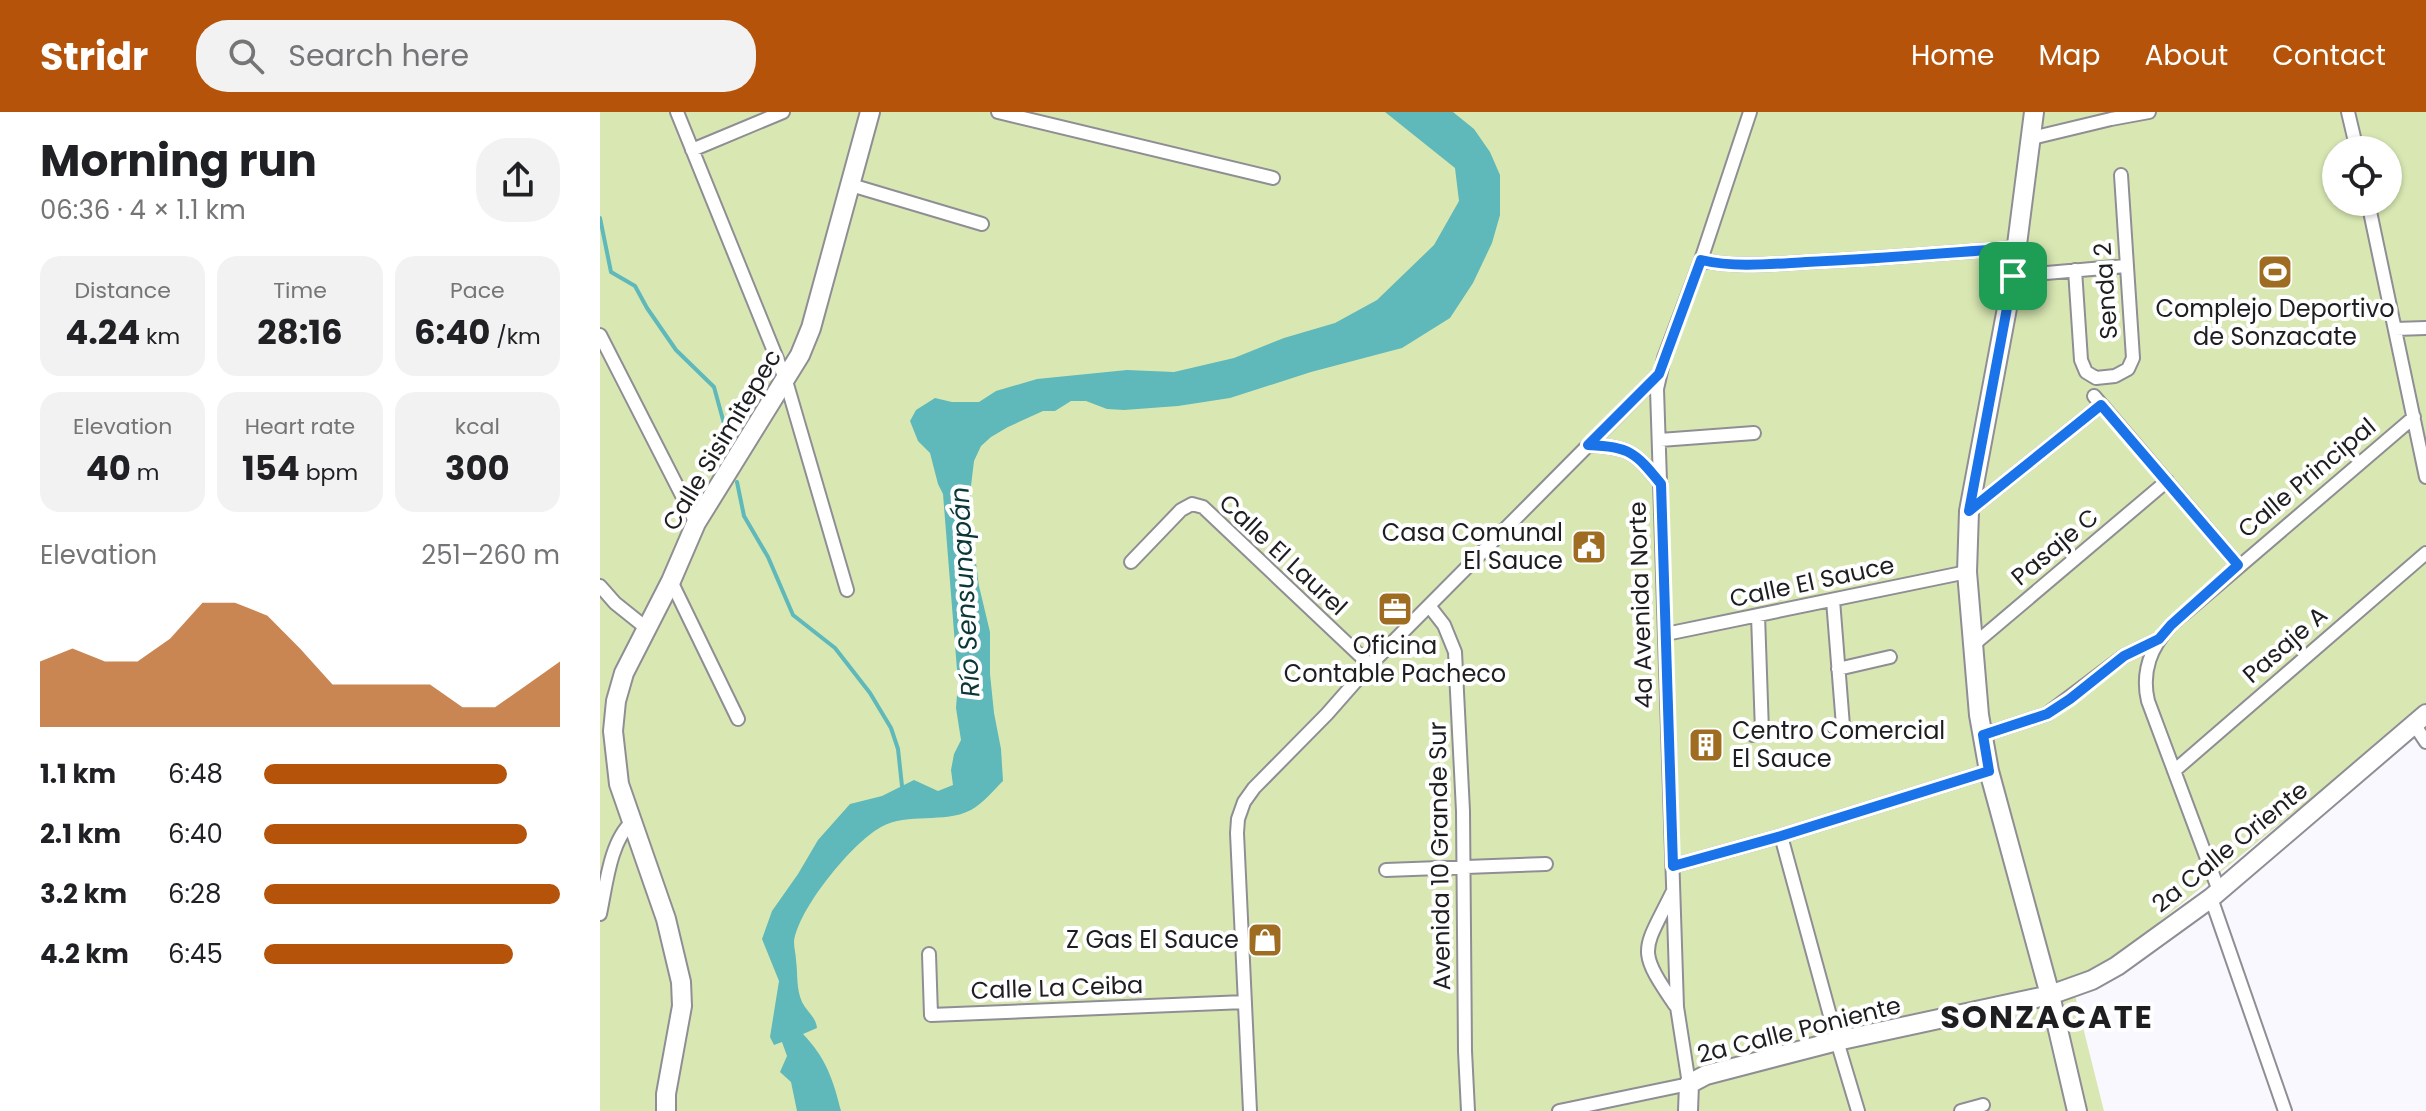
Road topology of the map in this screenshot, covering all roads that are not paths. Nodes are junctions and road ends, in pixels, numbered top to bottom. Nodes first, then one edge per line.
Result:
1 (677, 112) edge
2 (783, 112) edge
3 (870, 112) edge
4 (998, 112) edge
5 (1750, 112) edge
6 (2034, 112) edge
7 (2149, 112) edge
8 (2348, 112) edge
9 (2111, 115) edge
10 (2354, 136) edge
11 (2032, 138) junction
12 (692, 150) junction
13 (2121, 175) dead end
14 (1273, 178) dead end
15 (851, 185) junction
16 (2371, 216) edge
17 (982, 224) dead end
18 (2015, 248) junction
19 (1701, 260) junction
20 (2126, 266) junction
21 (2075, 270) junction
22 (2013, 276) junction
23 (2426, 328) edge
24 (2395, 329) junction
25 (600, 335) edge
26 (1659, 374) junction
27 (786, 381) junction
28 (2414, 417) junction
29 (1754, 433) dead end
30 (1660, 440) junction
31 (1588, 445) junction
32 (2426, 477) edge
33 (2167, 481) junction
34 (1661, 484) junction
35 (1969, 511) junction
36 (696, 523) junction
37 (2426, 553) edge
38 (1131, 562) dead end
39 (2238, 565) junction
40 (1967, 572) junction
41 (671, 581) junction
42 (600, 586) edge
43 (847, 590) dead end
44 (1833, 600) junction
45 (1430, 607) junction
46 (1758, 615) junction
47 (645, 627) junction
48 (1666, 634) junction
49 (2159, 639) junction
50 (1972, 646) junction
51 (1890, 657) dead end
52 (1370, 665) junction
53 (1838, 669) junction
54 (738, 719) dead end
55 (2420, 719) edge
56 (1833, 727) dead end
57 (606, 732) edge
58 (1753, 735) dead end
59 (1983, 735) junction
60 (2426, 742) edge
61 (1989, 771) junction
62 (2174, 771) junction
63 (632, 822) junction
64 (1781, 836) junction
65 (1546, 864) dead end
66 (1673, 866) junction
67 (1464, 868) junction
68 (1386, 870) dead end
69 (1673, 890) junction
70 (2215, 894) junction
71 (600, 914) edge
72 (929, 954) dead end
73 (2050, 995) junction
74 (1245, 1002) junction
75 (1677, 1007) junction
76 (1837, 1041) junction
77 (1689, 1084) junction
78 (1983, 1105) dead end
79 (666, 1111) edge
80 (1250, 1111) edge
81 (1468, 1111) edge
82 (1559, 1111) edge
83 (1688, 1111) edge
84 (1858, 1111) edge
85 (1961, 1111) edge
86 (2077, 1111) edge
87 (2285, 1111) edge

1 - 12 street
2 - 12 street
3 - 15 street, Calle Sisimitepec
4 - 14 street
5 - 19 street, 4a Avenida Norte
6 - 11 street
7 - 9 street
8 - 10 street
9 - 11 street
11 - 18 street
12 - 27 street
13 - 20 street, Senda 2
15 - 17 street
15 - 27 street, Calle Sisimitepec
16 - 24 street
18 - 19 street
18 - 22 street
19 - 26 street, 4a Avenida Norte
20 - 21 street
20 - 21 street, Senda 2
21 - 22 street
22 - 35 street
23 - 24 street
24 - 28 street
25 - 36 street
26 - 30 street, 4a Avenida Norte
26 - 31 street
27 - 36 street, Calle Sisimitepec
27 - 43 street
28 - 32 street
28 - 39 street, Calle Principal
29 - 30 street
30 - 34 street, 4a Avenida Norte
31 - 34 street
31 - 45 street
33 - 35 street
33 - 39 street
33 - 50 street, Pasaje C
34 - 48 street, 4a Avenida Norte
35 - 40 street
36 - 41 street, Calle Sisimitepec
37 - 62 street, Pasaje A
38 - 52 street, Calle El Laurel
39 - 49 street, Calle Principal
40 - 44 street, Calle El Sauce
40 - 50 street
41 - 47 street, Calle Sisimitepec
41 - 54 street
42 - 47 street
44 - 46 street, Calle El Sauce
44 - 53 street
45 - 52 street
45 - 67 street, Avenida 10 Grande Sur
46 - 48 street, Calle El Sauce
46 - 58 street
47 - 57 street, Calle Sisimitepec
48 - 66 street, 4a Avenida Norte
49 - 59 street
49 - 62 street
50 - 59 street
51 - 53 street
52 - 74 street
53 - 56 street
55 - 60 street
55 - 70 street, 2a Calle Oriente
57 - 63 street, Calle Sisimitepec
59 - 61 street
61 - 64 street
61 - 73 street
62 - 70 street
63 - 71 street
63 - 79 street, Calle Sisimitepec
64 - 66 street
64 - 76 street
65 - 67 street
66 - 69 street, 4a Avenida Norte
67 - 68 street
67 - 81 street, Avenida 10 Grande Sur
69 - 75 street, 4a Avenida Norte
69 - 75 street
70 - 73 street, 2a Calle Oriente
70 - 87 street
72 - 74 street, Calle La Ceiba
73 - 76 street, 2a Calle Poniente
73 - 86 street
74 - 80 street
75 - 77 street, 4a Avenida Norte
76 - 77 street, 2a Calle Poniente
76 - 84 street
77 - 82 street, 2a Calle Poniente
77 - 83 street, 4a Avenida Norte
78 - 85 street

